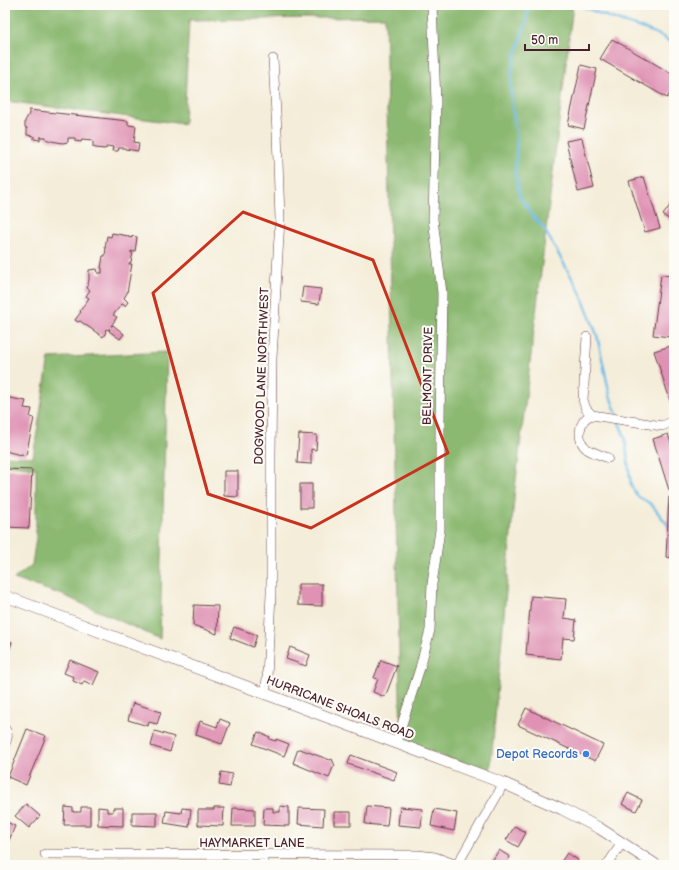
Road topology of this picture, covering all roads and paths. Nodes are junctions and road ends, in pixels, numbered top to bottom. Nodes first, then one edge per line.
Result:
1 (432, 5) edge
2 (273, 59) dead end
3 (587, 337) dead end
4 (592, 416) junction
5 (674, 421) edge
6 (608, 458) dead end
7 (5, 596) edge
8 (265, 694) junction
9 (5, 729) edge
10 (396, 743) junction
11 (5, 744) edge
12 (504, 783) junction
13 (622, 843) junction
14 (45, 854) dead end
15 (263, 855) junction
16 (263, 865) edge
17 (457, 865) edge
18 (607, 865) edge
19 (656, 865) edge

1 - 10 street, BELMONT DRIVE
2 - 8 street, DOGWOOD LANE NORTHWEST
3 - 4 street
4 - 5 street
4 - 6 street
7 - 8 street, HURRICANE SHOALS ROAD
8 - 10 street, HURRICANE SHOALS ROAD
9 - 11 street
10 - 12 street, HURRICANE SHOALS ROAD
12 - 13 street, HURRICANE SHOALS ROAD
12 - 17 street, HAYMARKET LANE
13 - 18 street
13 - 19 street, HURRICANE SHOALS ROAD
14 - 15 street, HAYMARKET LANE
15 - 16 street
15 - 17 street, HAYMARKET LANE

